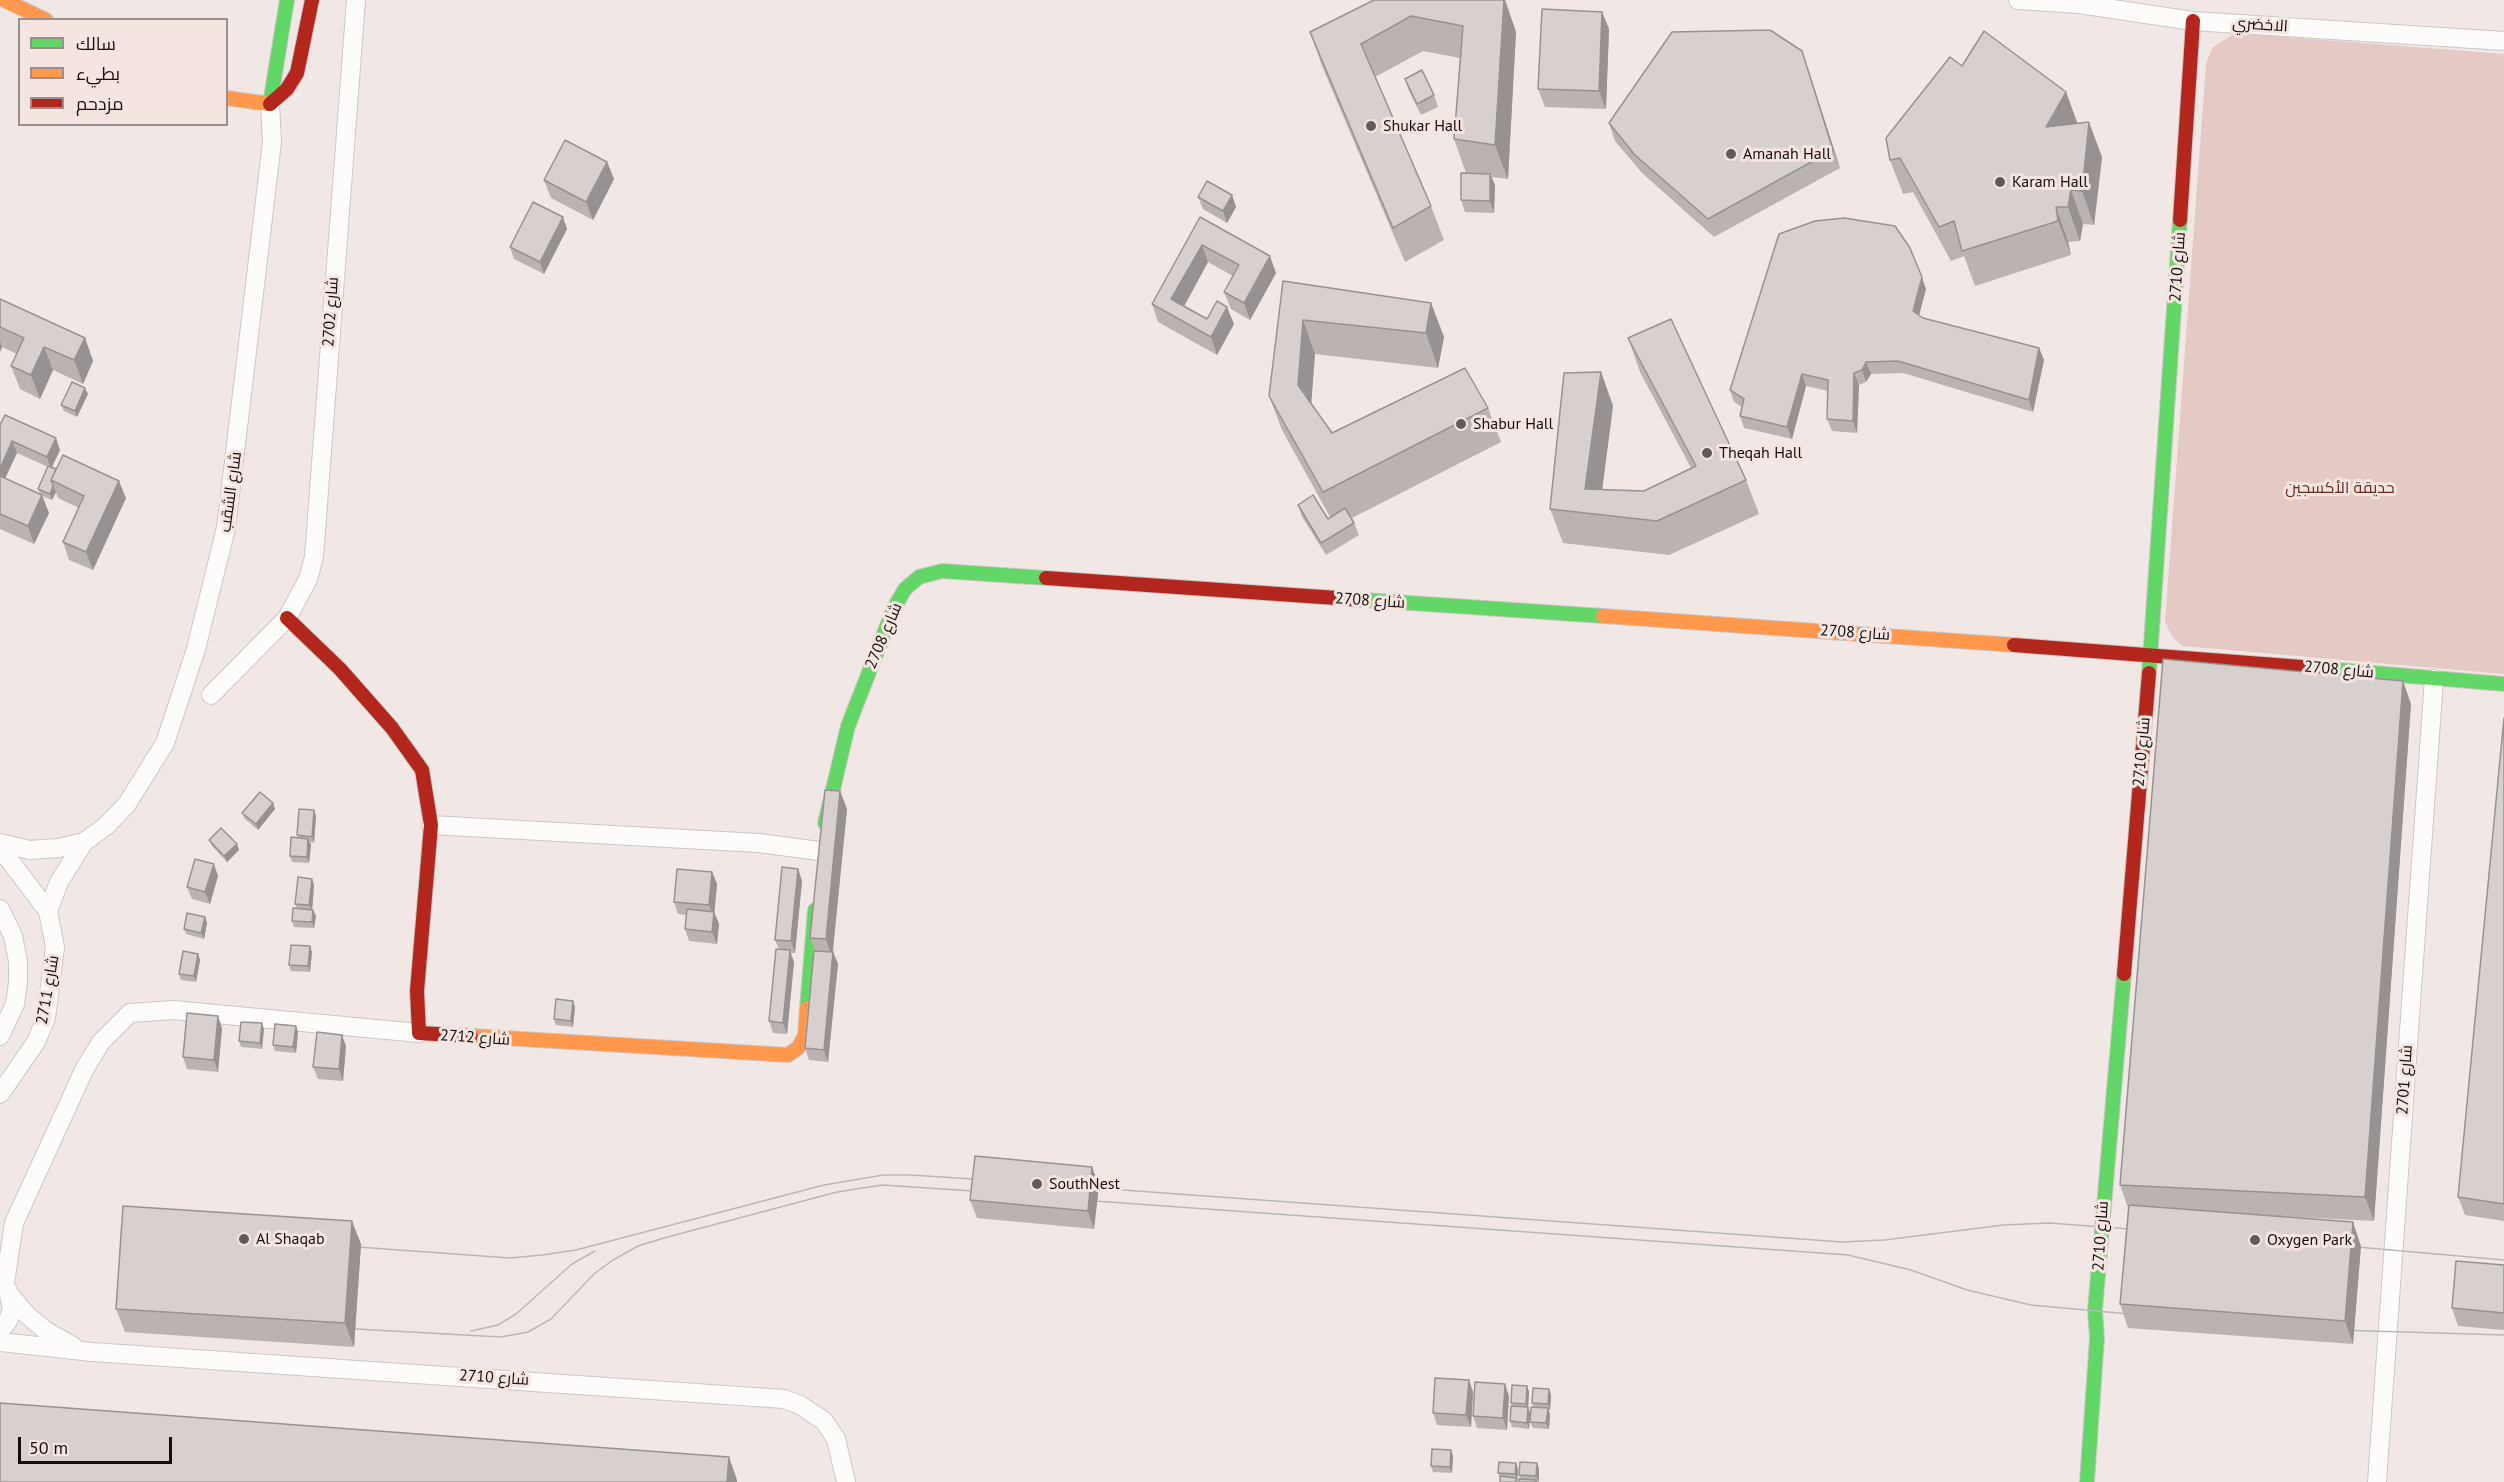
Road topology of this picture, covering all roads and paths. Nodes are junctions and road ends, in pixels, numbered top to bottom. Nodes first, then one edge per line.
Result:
1 (4, 0) edge
2 (287, 0) edge
3 (312, 0) edge
4 (356, 0) edge
5 (2018, 0) edge
6 (42, 18) edge
7 (2193, 21) junction
8 (2504, 41) edge
9 (228, 98) edge
10 (270, 104) junction
11 (287, 618) junction
12 (2151, 654) junction
13 (2434, 679) junction
14 (2504, 684) edge
15 (211, 695) dead end
16 (431, 825) junction
17 (84, 842) junction
18 (0, 845) edge
19 (819, 856) joint
20 (816, 895) edge
21 (0, 909) edge
22 (48, 911) junction
23 (418, 1033) junction
24 (0, 1036) edge
25 (0, 1094) edge
26 (15, 1223) junction
27 (0, 1240) edge
28 (5, 1286) edge
29 (0, 1331) edge
30 (0, 1342) edge
31 (92, 1353) junction
32 (846, 1482) edge
33 (2087, 1482) edge
34 (2377, 1482) edge

1 - 6 street
2 - 10 street, شارع الشقب
3 - 10 street
4 - 11 street, شارع 2702
5 - 7 street, الاخضري
7 - 8 street, الاخضري
7 - 12 street, شارع 2710
9 - 10 street
10 - 17 street, شارع الشقب
11 - 15 street, شارع 2702
11 - 16 street, شارع 2712
12 - 13 street, شارع 2708
12 - 19 street, شارع 2708
12 - 33 street, شارع 2710
13 - 14 street, شارع 2708
13 - 34 street, شارع 2701
16 - 19 street, شارع 2708
16 - 23 street, شارع 2712
17 - 18 street, شارع الشقب
17 - 22 street, شارع الشقب
18 - 22 street
20 - 23 street, شارع 2712
21 - 24 street
22 - 25 street, شارع 2711
23 - 26 street
26 - 27 street
26 - 28 street
28 - 29 street
28 - 31 street, شارع 2710
30 - 31 street, شارع 2710
31 - 32 street, شارع 2710

